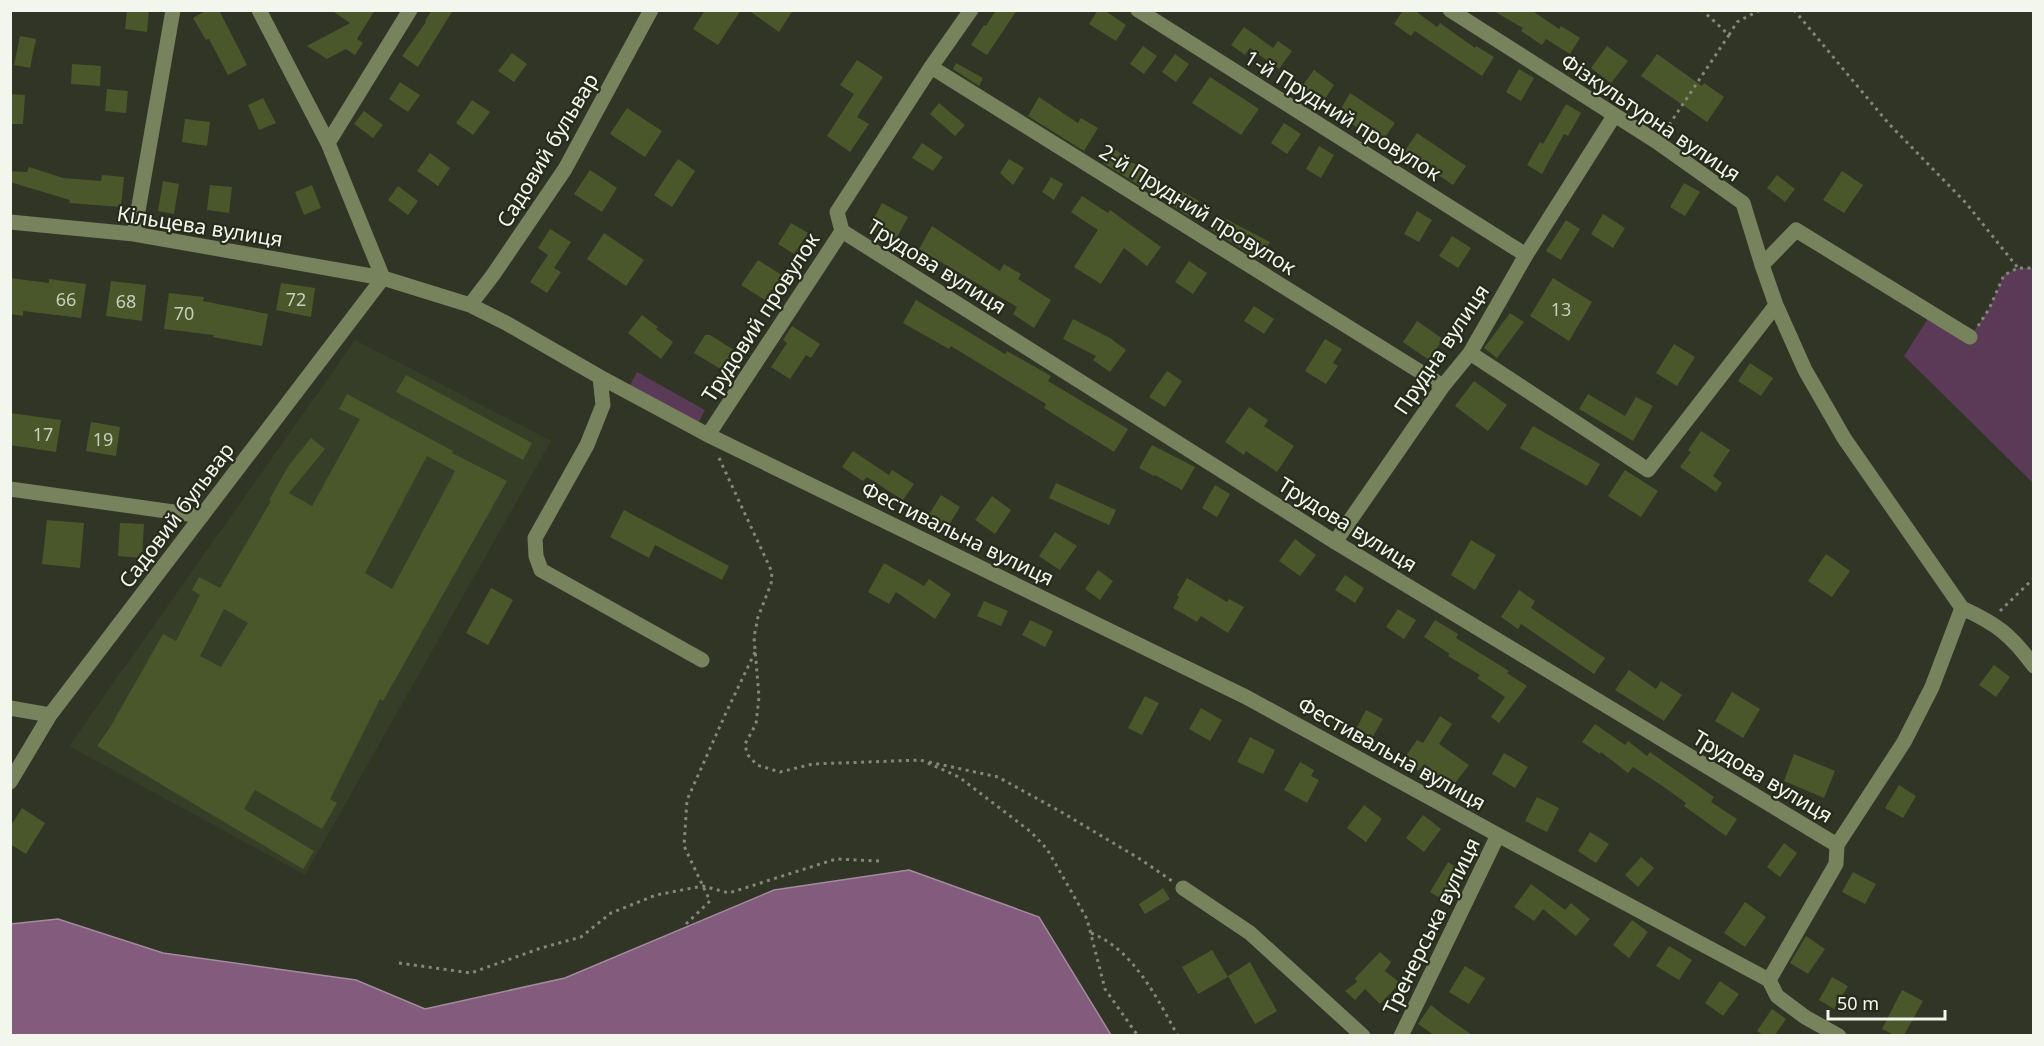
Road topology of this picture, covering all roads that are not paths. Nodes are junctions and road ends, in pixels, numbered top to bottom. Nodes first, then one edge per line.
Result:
1 (173, 10) edge
2 (259, 10) edge
3 (410, 10) edge
4 (651, 10) edge
5 (971, 10) edge
6 (1138, 10) edge
7 (1450, 10) edge
8 (931, 67) junction
9 (1614, 116) junction
10 (328, 143) junction
11 (10, 222) edge
12 (842, 231) junction
13 (134, 234) junction
14 (1526, 255) junction
15 (1762, 266) junction
16 (383, 278) junction
17 (470, 305) junction
18 (1776, 305) junction
19 (1970, 337) road end
20 (1470, 352) junction
21 (600, 376) junction
22 (1443, 386) junction
23 (708, 435) junction
24 (10, 489) edge
25 (202, 516) junction
26 (1335, 542) junction
27 (1962, 608) junction
28 (702, 660) dead end
29 (2034, 666) edge
30 (10, 708) edge
31 (50, 715) junction
32 (10, 782) edge
33 (1498, 835) junction
34 (1837, 845) junction
35 (1183, 888) road end
36 (1769, 980) junction
37 (1363, 1035) edge
38 (1401, 1035) edge
39 (1839, 1035) edge

1 - 13 street
2 - 10 street
3 - 10 street
4 - 17 street, Садовий бульвар
5 - 8 street, Трудовий провулок
6 - 14 street, 1-й Прудний провулок
7 - 9 street, Фізкультурна вулиця
8 - 12 street, Трудовий провулок
8 - 22 street, 2-й Прудний провулок
9 - 14 street, Прудна вулиця
9 - 15 street, Фізкультурна вулиця
10 - 16 street
11 - 13 street, Кільцева вулиця
12 - 23 street, Трудовий провулок
12 - 26 street, Трудова вулиця
13 - 16 street, Кільцева вулиця
14 - 20 street, Прудна вулиця
15 - 18 street, Фізкультурна вулиця
15 - 19 street
16 - 17 street, Фестивальна вулиця
16 - 25 street, Садовий бульвар
17 - 21 street, Фестивальна вулиця
18 - 20 street
18 - 27 street, Фізкультурна вулиця
20 - 22 street, Прудна вулиця
21 - 23 street, Фестивальна вулиця
21 - 28 street
22 - 26 street, Прудна вулиця
23 - 33 street, Фестивальна вулиця
24 - 25 street
25 - 31 street, Садовий бульвар
26 - 34 street, Трудова вулиця
27 - 29 street
27 - 34 street
30 - 31 street
31 - 32 street, Садовий бульвар
33 - 36 street, Фестивальна вулиця
33 - 38 street, Тренерська вулиця
34 - 36 street
35 - 37 street, Тренерська вулиця
36 - 39 street

